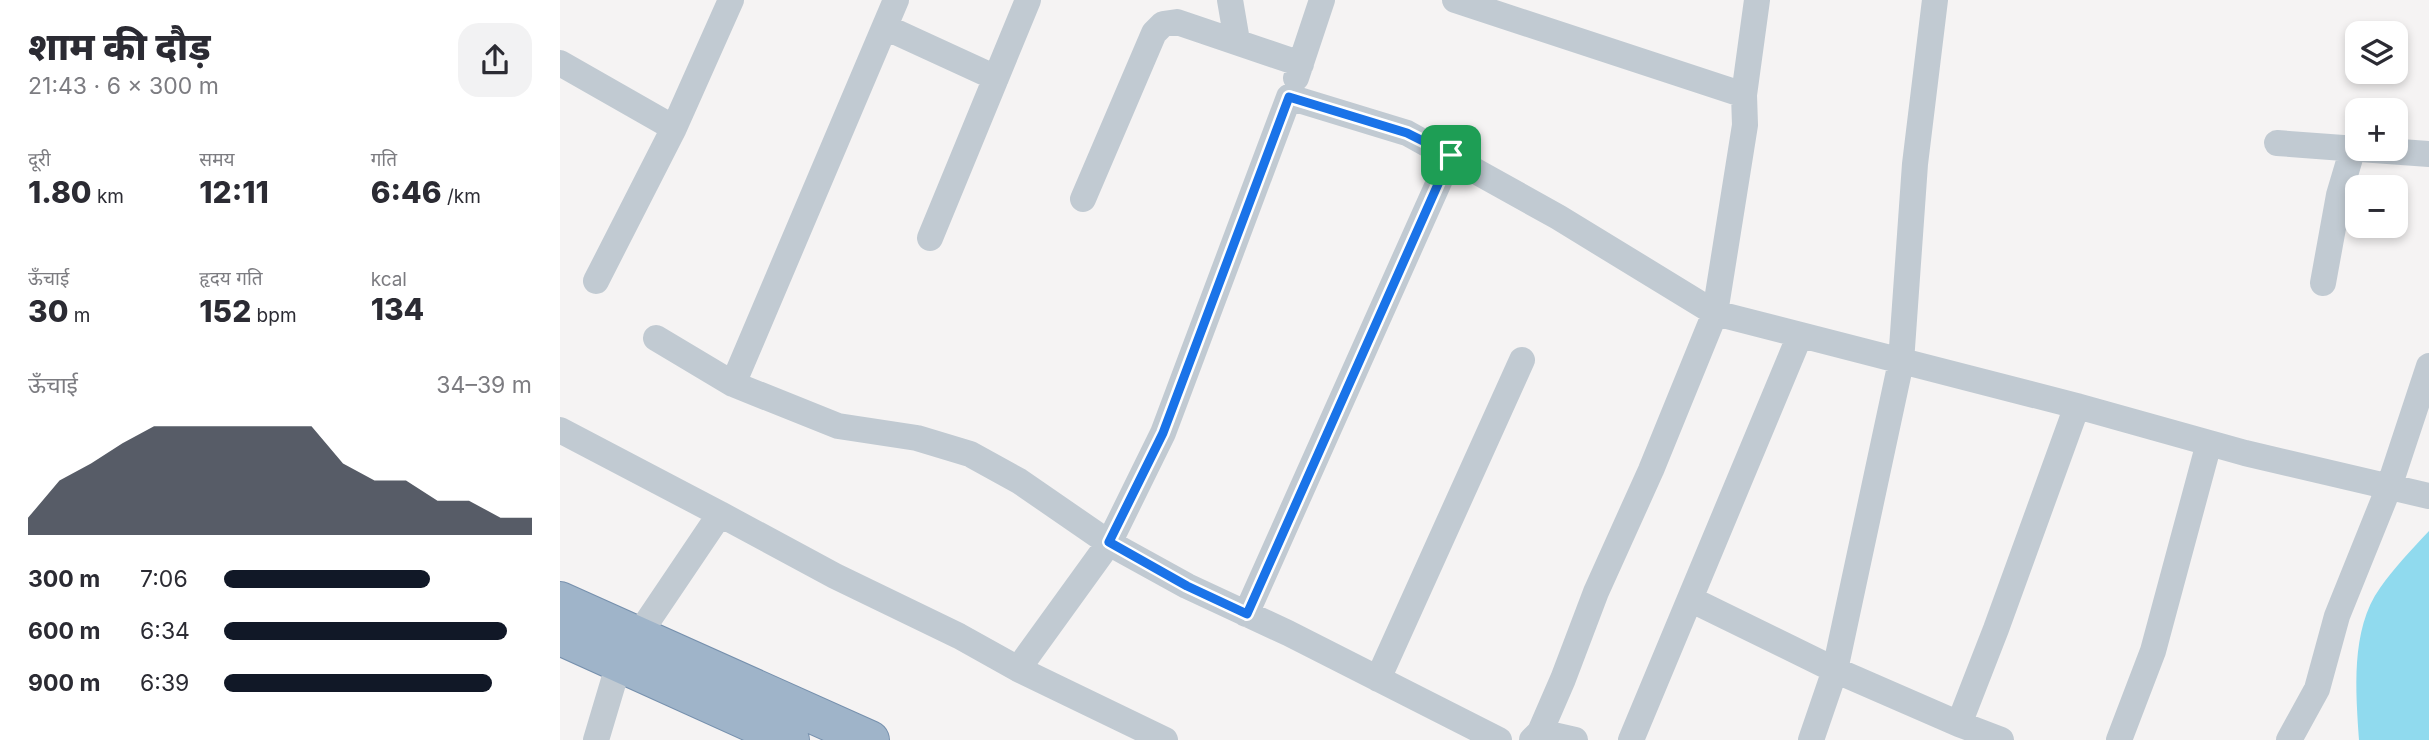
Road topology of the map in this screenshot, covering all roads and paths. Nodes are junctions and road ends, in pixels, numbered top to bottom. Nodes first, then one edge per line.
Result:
1 (731, 0) edge
2 (896, 0) edge
3 (1028, 0) edge
4 (1230, 0) edge
5 (1322, 0) edge
6 (1455, 0) edge
7 (1757, 0) edge
8 (1935, 0) edge
9 (884, 27) junction
10 (1237, 41) junction
11 (1301, 64) junction
12 (564, 73) edge
13 (996, 78) junction
14 (1744, 95) junction
15 (1289, 97) junction
16 (674, 128) junction
17 (2277, 143) dead end
18 (2345, 148) edge
19 (2408, 153) edge
20 (2429, 154) edge
21 (1451, 155) junction
22 (2352, 161) edge
23 (1083, 198) dead end
24 (930, 238) dead end
25 (596, 281) dead end
26 (2323, 283) dead end
27 (1715, 313) junction
28 (1800, 335) junction
29 (656, 338) dead end
30 (1522, 360) dead end
31 (1900, 362) junction
32 (2429, 366) edge
33 (733, 384) junction
34 (2077, 406) junction
35 (560, 430) edge
36 (2209, 443) junction
37 (2389, 487) junction
38 (2429, 496) edge
39 (720, 514) junction
40 (1109, 542) junction
41 (1690, 598) junction
42 (560, 601) edge
43 (1247, 614) junction
44 (560, 636) edge
45 (628, 650) junction
46 (1017, 669) junction
47 (1835, 670) junction
48 (1378, 678) junction
49 (1959, 724) junction
50 (1542, 736) edge
51 (596, 740) edge
52 (790, 740) edge
53 (870, 740) edge
54 (1165, 740) edge
55 (1499, 740) edge
56 (1576, 740) edge
57 (1631, 740) edge
58 (1811, 740) edge
59 (2001, 740) edge
60 (2119, 740) edge
61 (2289, 740) edge

1 - 16 street
2 - 9 street
3 - 13 street
4 - 10 street
5 - 11 street
6 - 14 street
7 - 14 street
8 - 31 street
9 - 13 street
9 - 33 street
10 - 11 street
10 - 23 street
11 - 15 street
12 - 16 street
13 - 24 street
14 - 27 street
15 - 21 street
15 - 40 street
16 - 25 street
17 - 18 street
19 - 20 street
21 - 27 street
21 - 43 street
22 - 26 street
27 - 28 street
27 - 50 street
28 - 31 street
28 - 41 street
29 - 33 street
30 - 48 street
31 - 34 street
31 - 47 street
32 - 37 street
33 - 40 street
34 - 36 street
34 - 49 street
35 - 39 street
36 - 37 street
36 - 60 street
37 - 38 street
37 - 61 street
39 - 45 street
39 - 46 street
40 - 43 street
40 - 46 street
41 - 47 street
41 - 57 street
42 - 45 highway
43 - 48 street
44 - 45 highway
45 - 51 street
45 - 52 highway
45 - 53 highway
46 - 54 street
47 - 49 street
47 - 58 street
48 - 55 street
49 - 59 street
50 - 56 street

